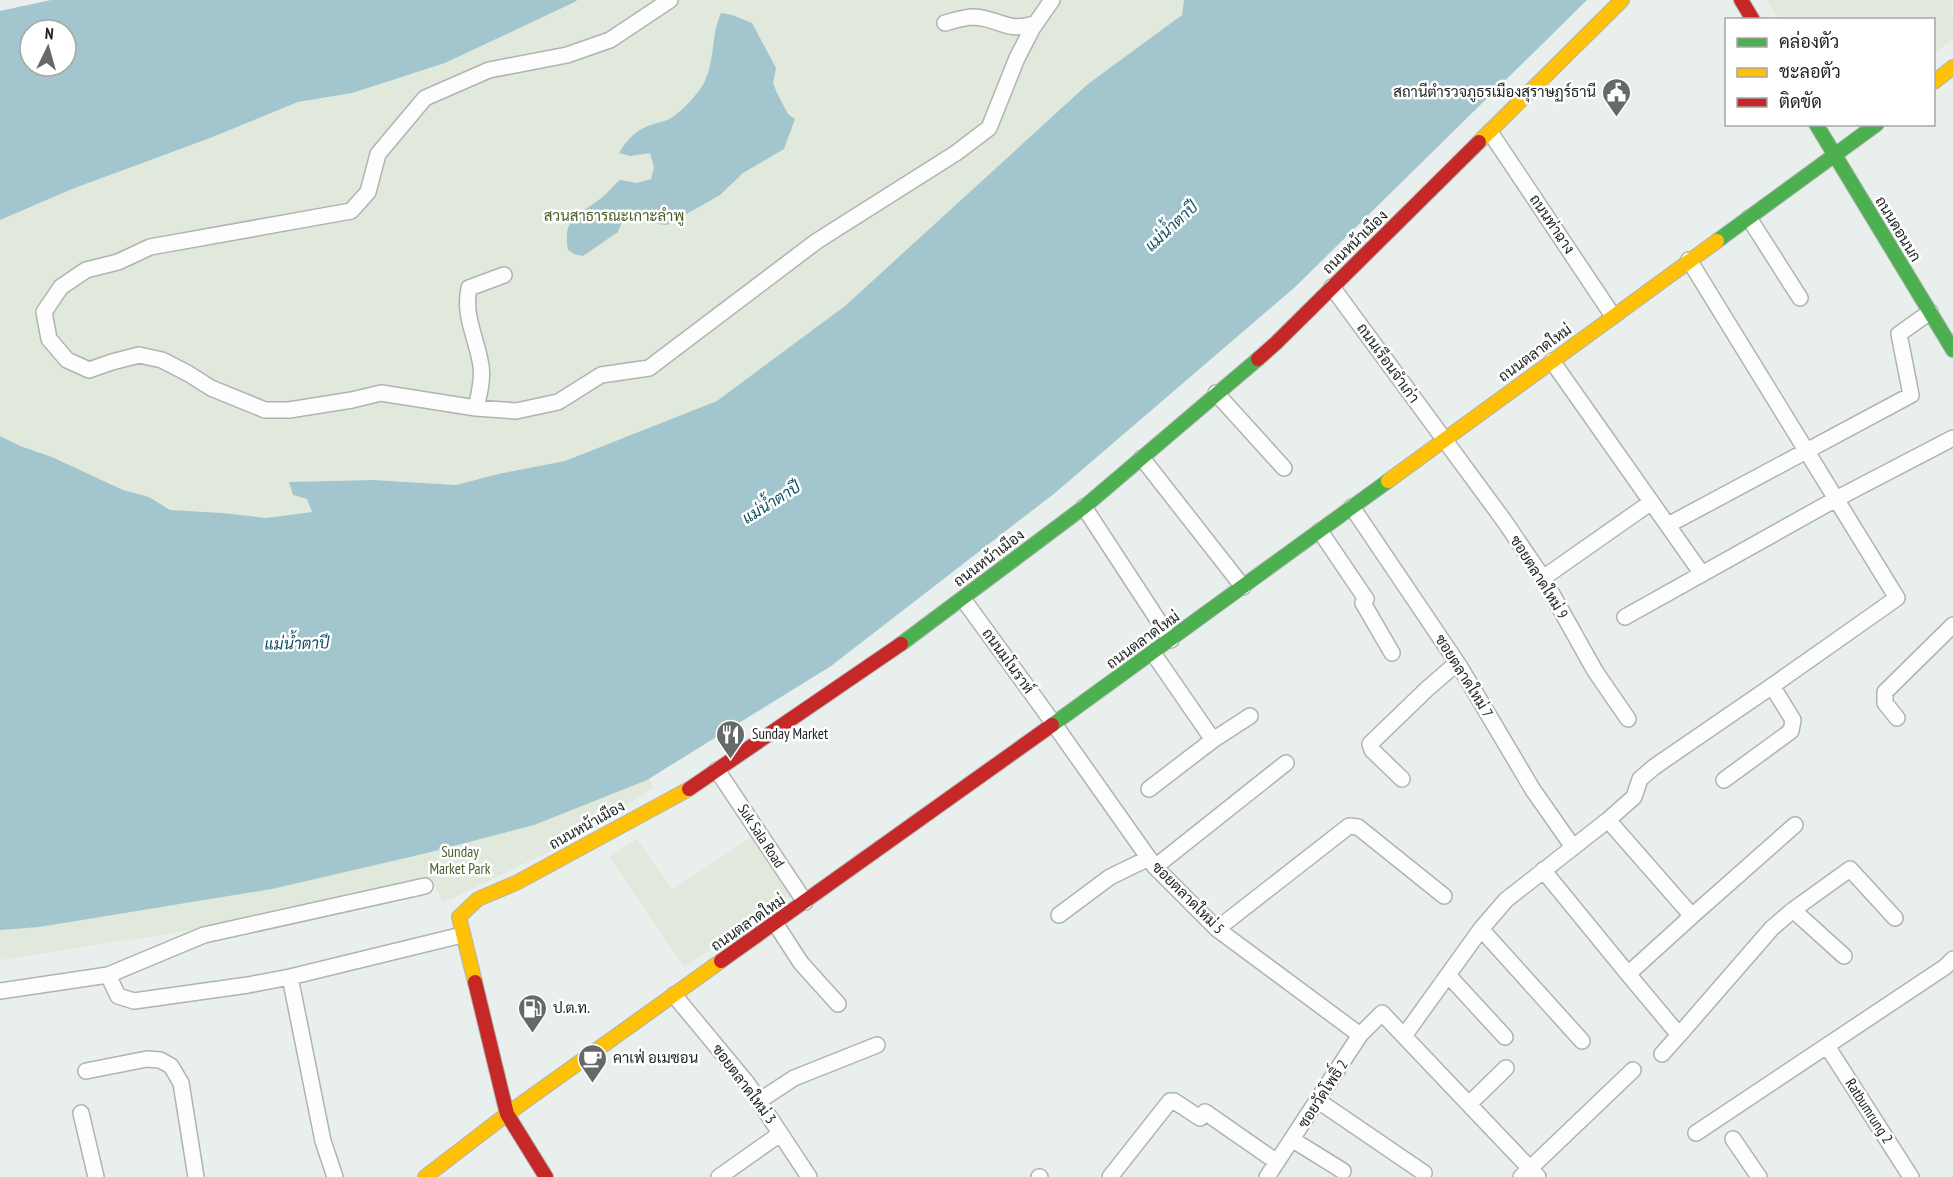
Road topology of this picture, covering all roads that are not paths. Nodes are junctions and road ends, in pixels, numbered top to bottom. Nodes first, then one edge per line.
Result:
1 (670, 0) edge
2 (1052, 0) edge
3 (1622, 0) edge
4 (1741, 0) edge
5 (1752, 18) edge
6 (945, 23) dead end
7 (1036, 23) junction
8 (1953, 68) edge
9 (1935, 81) edge
10 (1817, 126) edge
11 (1873, 126) edge
12 (1490, 132) junction
13 (1835, 156) junction
14 (1749, 218) junction
15 (1689, 260) junction
16 (504, 275) dead end
17 (1332, 287) junction
18 (1800, 298) dead end
19 (1930, 312) junction
20 (1613, 316) junction
21 (1953, 350) edge
22 (1552, 361) junction
23 (1216, 393) junction
24 (476, 408) junction
25 (1953, 438) edge
26 (1444, 440) junction
27 (1805, 450) junction
28 (1142, 458) junction
29 (1284, 468) dead end
30 (1836, 499) junction
31 (1650, 503) junction
32 (1084, 507) junction
33 (1352, 507) junction
34 (1668, 525) junction
35 (1320, 531) junction
36 (1702, 574) junction
37 (1543, 578) junction
38 (1243, 587) junction
39 (963, 599) junction
40 (1625, 617) dead end
41 (1953, 625) edge
42 (1171, 640) junction
43 (1153, 653) junction
44 (1392, 653) dead end
45 (1457, 663) junction
46 (1772, 686) junction
47 (1250, 716) dead end
48 (1628, 718) dead end
49 (1897, 718) dead end
50 (1054, 724) junction
51 (1213, 740) junction
52 (1286, 763) dead end
53 (717, 770) junction
54 (1402, 779) dead end
55 (1724, 780) dead end
56 (1149, 789) dead end
57 (1608, 820) junction
58 (1795, 825) dead end
59 (1572, 847) junction
60 (1152, 863) junction
61 (1543, 870) junction
62 (425, 886) dead end
63 (1444, 896) dead end
64 (805, 902) junction
65 (1793, 910) junction
66 (1059, 915) dead end
67 (1692, 916) junction
68 (1895, 918) dead end
69 (775, 923) junction
70 (1217, 929) junction
71 (1481, 929) junction
72 (462, 935) junction
73 (1844, 956) dead end
74 (1953, 958) edge
75 (1628, 974) junction
76 (108, 975) junction
77 (1448, 975) junction
78 (290, 977) junction
79 (0, 991) edge
80 (674, 995) junction
81 (838, 1004) dead end
82 (1360, 1035) junction
83 (1679, 1035) junction
84 (1404, 1036) junction
85 (1505, 1036) dead end
86 (1582, 1041) dead end
87 (877, 1045) dead end
88 (1827, 1046) junction
89 (1662, 1054) dead end
90 (1506, 1068) dead end
91 (1633, 1070) dead end
92 (86, 1071) dead end
93 (759, 1101) junction
94 (1317, 1101) junction
95 (1468, 1104) junction
96 (81, 1113) dead end
97 (507, 1114) junction
98 (1696, 1133) dead end
99 (780, 1134) junction
100 (1733, 1139) dead end
101 (1293, 1140) junction
102 (1277, 1162) junction
103 (1343, 1171) dead end
104 (1424, 1173) dead end
105 (1529, 1174) edge
106 (96, 1177) edge
107 (196, 1177) edge
108 (335, 1177) edge
109 (425, 1177) edge
110 (546, 1177) edge
111 (719, 1177) edge
112 (809, 1177) edge
113 (1110, 1177) edge
114 (1267, 1177) edge
115 (1759, 1177) edge
116 (1911, 1177) edge

1 - 24 street
2 - 7 street
3 - 12 main road, ถนนหน้าเมือง
4 - 5 main road
6 - 7 street
7 - 24 street
8 - 9 main road
10 - 13 main road, ถนนดอนนก
11 - 13 main road, ถนนตลาดใหม่
12 - 17 main road, ถนนหน้าเมือง
12 - 20 street, ถนนท่าฉาง
13 - 14 main road, ถนนตลาดใหม่
13 - 19 main road, ถนนดอนนก
14 - 15 main road, ถนนตลาดใหม่
14 - 18 street
15 - 20 main road, ถนนตลาดใหม่
15 - 27 street
16 - 24 street
17 - 23 main road, ถนนหน้าเมือง
17 - 26 street, ถนนเรือนจำเก่า
19 - 21 main road, ถนนดอนนก
19 - 27 street
20 - 22 main road, ถนนตลาดใหม่
22 - 26 main road, ถนนตลาดใหม่
22 - 31 street
23 - 28 main road, ถนนหน้าเมือง
23 - 29 street
25 - 30 street
26 - 33 main road, ถนนตลาดใหม่
26 - 37 street, ซอยตลาดใหม่ 9
27 - 30 street
27 - 34 street
28 - 32 main road, ถนนหน้าเมือง
28 - 38 street
30 - 36 street
30 - 46 street
31 - 34 street
31 - 37 street
32 - 39 main road, ถนนหน้าเมือง
32 - 42 street
33 - 35 main road, ถนนตลาดใหม่
33 - 45 street, ซอยตลาดใหม่ 7
34 - 36 street
35 - 38 main road, ถนนตลาดใหม่
35 - 44 street
36 - 40 street
37 - 48 street, ซอยตลาดใหม่ 9
38 - 42 main road, ถนนตลาดใหม่
39 - 50 street, ถนนมโนราห์
39 - 53 main road, ถนนหน้าเมือง
41 - 49 street
42 - 43 main road, ถนนตลาดใหม่
43 - 50 main road, ถนนตลาดใหม่
43 - 51 street
45 - 54 street
45 - 59 street, ซอยตลาดใหม่ 7
46 - 55 street
46 - 57 street
47 - 51 street
50 - 60 street, ซอยตลาดใหม่ 5
50 - 64 main road, ถนนตลาดใหม่
51 - 56 street
52 - 60 street
53 - 64 street, Suk Sala Road
53 - 72 main road, ถนนหน้าเมือง
57 - 59 street
57 - 67 street
58 - 67 street
59 - 61 street
60 - 66 street
60 - 70 street, ซอยตลาดใหม่ 5
61 - 71 street
61 - 75 street
62 - 76 street
63 - 70 street
64 - 69 main road, ถนนตลาดใหม่
65 - 68 street
65 - 73 street
65 - 83 street
67 - 75 street
69 - 80 main road, ถนนตลาดใหม่
69 - 81 street
70 - 82 street, ซอยตลาดใหม่ 5
71 - 77 street
71 - 86 street
72 - 78 street
72 - 97 main road, ถนนหน้าเมือง
74 - 88 street
75 - 83 street
76 - 78 street
76 - 79 street
77 - 84 street
77 - 85 street
78 - 108 street
80 - 93 street, ซอยตลาดใหม่ 3
80 - 97 main road, ถนนตลาดใหม่
82 - 84 street, ซอยวัดโพธิ์ 2
82 - 94 street, ซอยวัดโพธิ์ 2
83 - 89 street
84 - 95 street
87 - 93 street
88 - 98 street
88 - 116 street, Ratbumrung 2
90 - 95 street
91 - 105 street
92 - 107 street
93 - 99 street, ซอยตลาดใหม่ 3
94 - 101 street, ซอยวัดโพธิ์ 2
94 - 104 street
95 - 105 street
96 - 106 street
97 - 109 main road, ถนนตลาดใหม่
97 - 110 main road, ถนนหน้าเมือง
99 - 111 street
99 - 112 street, ซอยตลาดใหม่ 3
100 - 115 street
101 - 102 street, ซอยวัดโพธิ์ 2
101 - 103 street
102 - 113 street
102 - 114 street, ซอยวัดโพธิ์ 2

